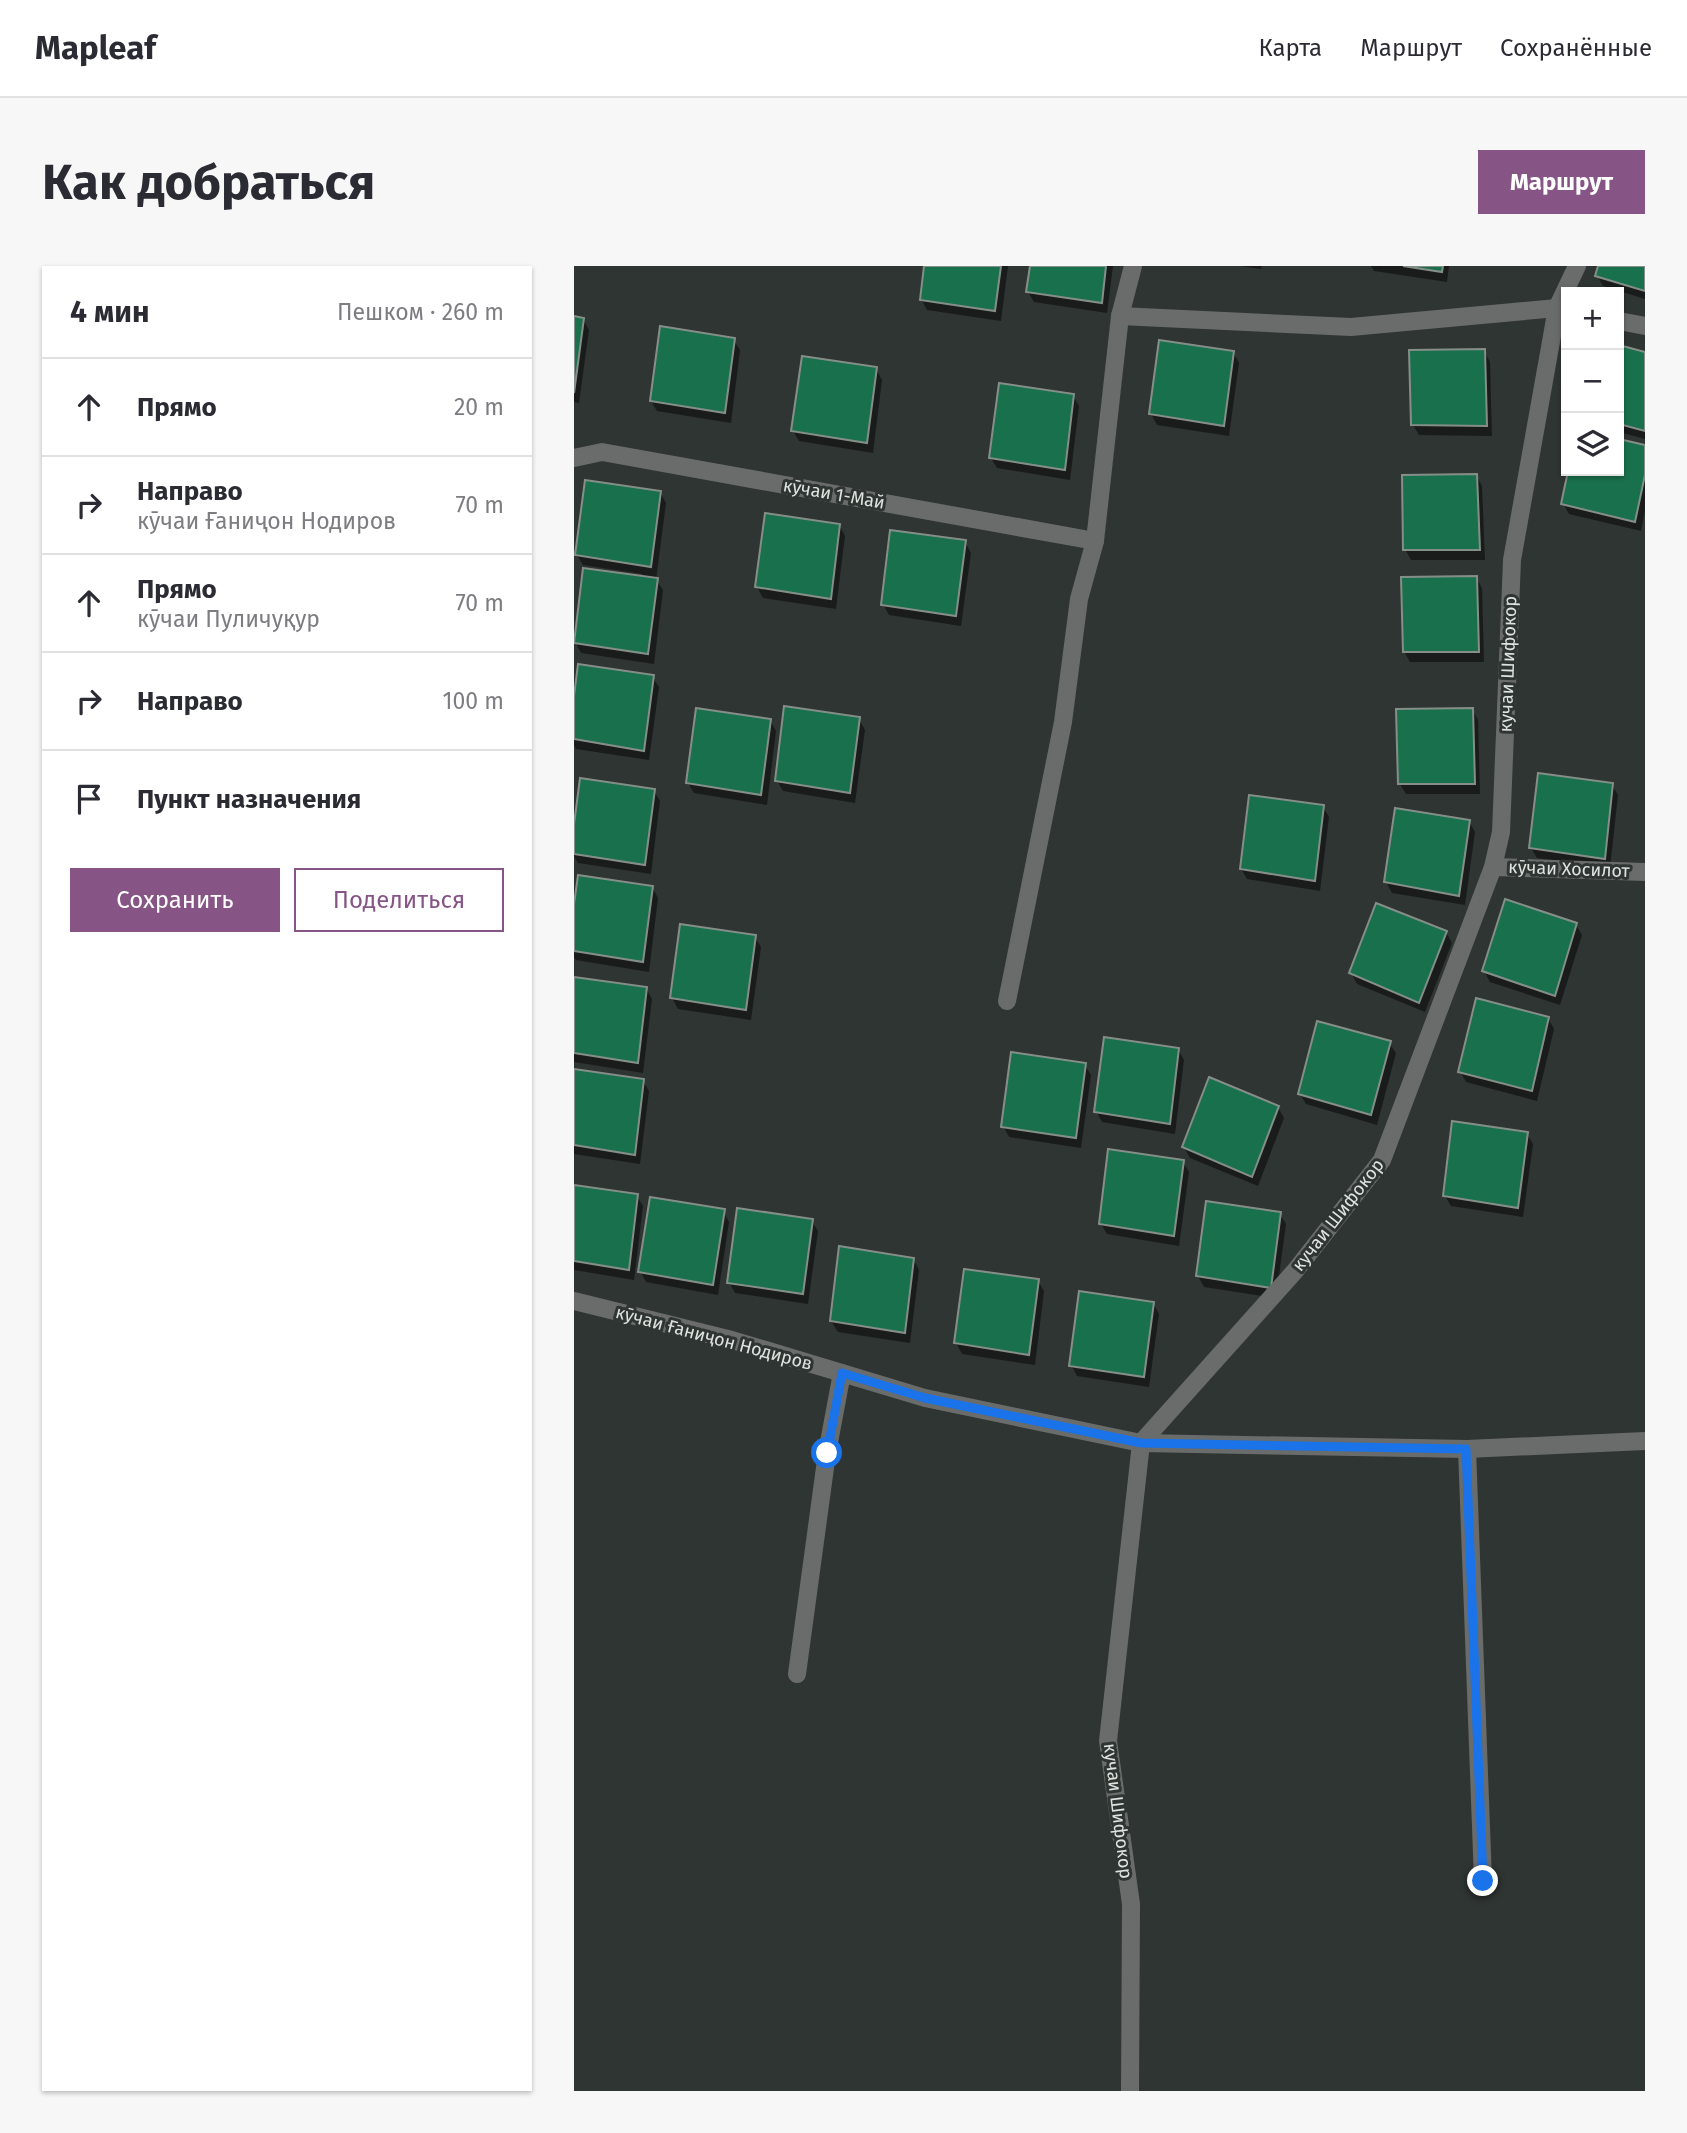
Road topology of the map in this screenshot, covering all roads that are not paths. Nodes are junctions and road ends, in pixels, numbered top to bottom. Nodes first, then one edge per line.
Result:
1 (1133, 266) edge
2 (1577, 266) edge
3 (1570, 287) edge
4 (1561, 309) edge
5 (1561, 314) edge
6 (1120, 316) junction
7 (1624, 322) edge
8 (1645, 326) edge
9 (574, 458) edge
10 (1095, 541) junction
11 (1493, 867) junction
12 (1645, 873) edge
13 (1007, 1001) dead end
14 (574, 1301) edge
15 (842, 1373) junction
16 (1645, 1441) edge
17 (1141, 1443) junction
18 (1466, 1449) junction
19 (797, 1674) dead end
20 (1483, 1881) dead end
21 (1130, 2091) edge

1 - 6 street
2 - 3 street, кучаи Шифокор
4 - 6 street
5 - 11 street, кучаи Шифокор
6 - 10 street
7 - 8 street
9 - 10 street, кӯчаи 1-Май
10 - 13 street
11 - 12 street, кӯчаи Хосилот
11 - 17 street, кучаи Шифокор
14 - 15 street, кӯчаи Ғаниҷон Нодиров
15 - 17 street, кӯчаи Ғаниҷон Нодиров
15 - 19 street
16 - 18 street, кӯчаи Ғаниҷон Нодиров
17 - 18 street, кӯчаи Ғаниҷон Нодиров
17 - 21 street, кучаи Шифокор
18 - 20 street

